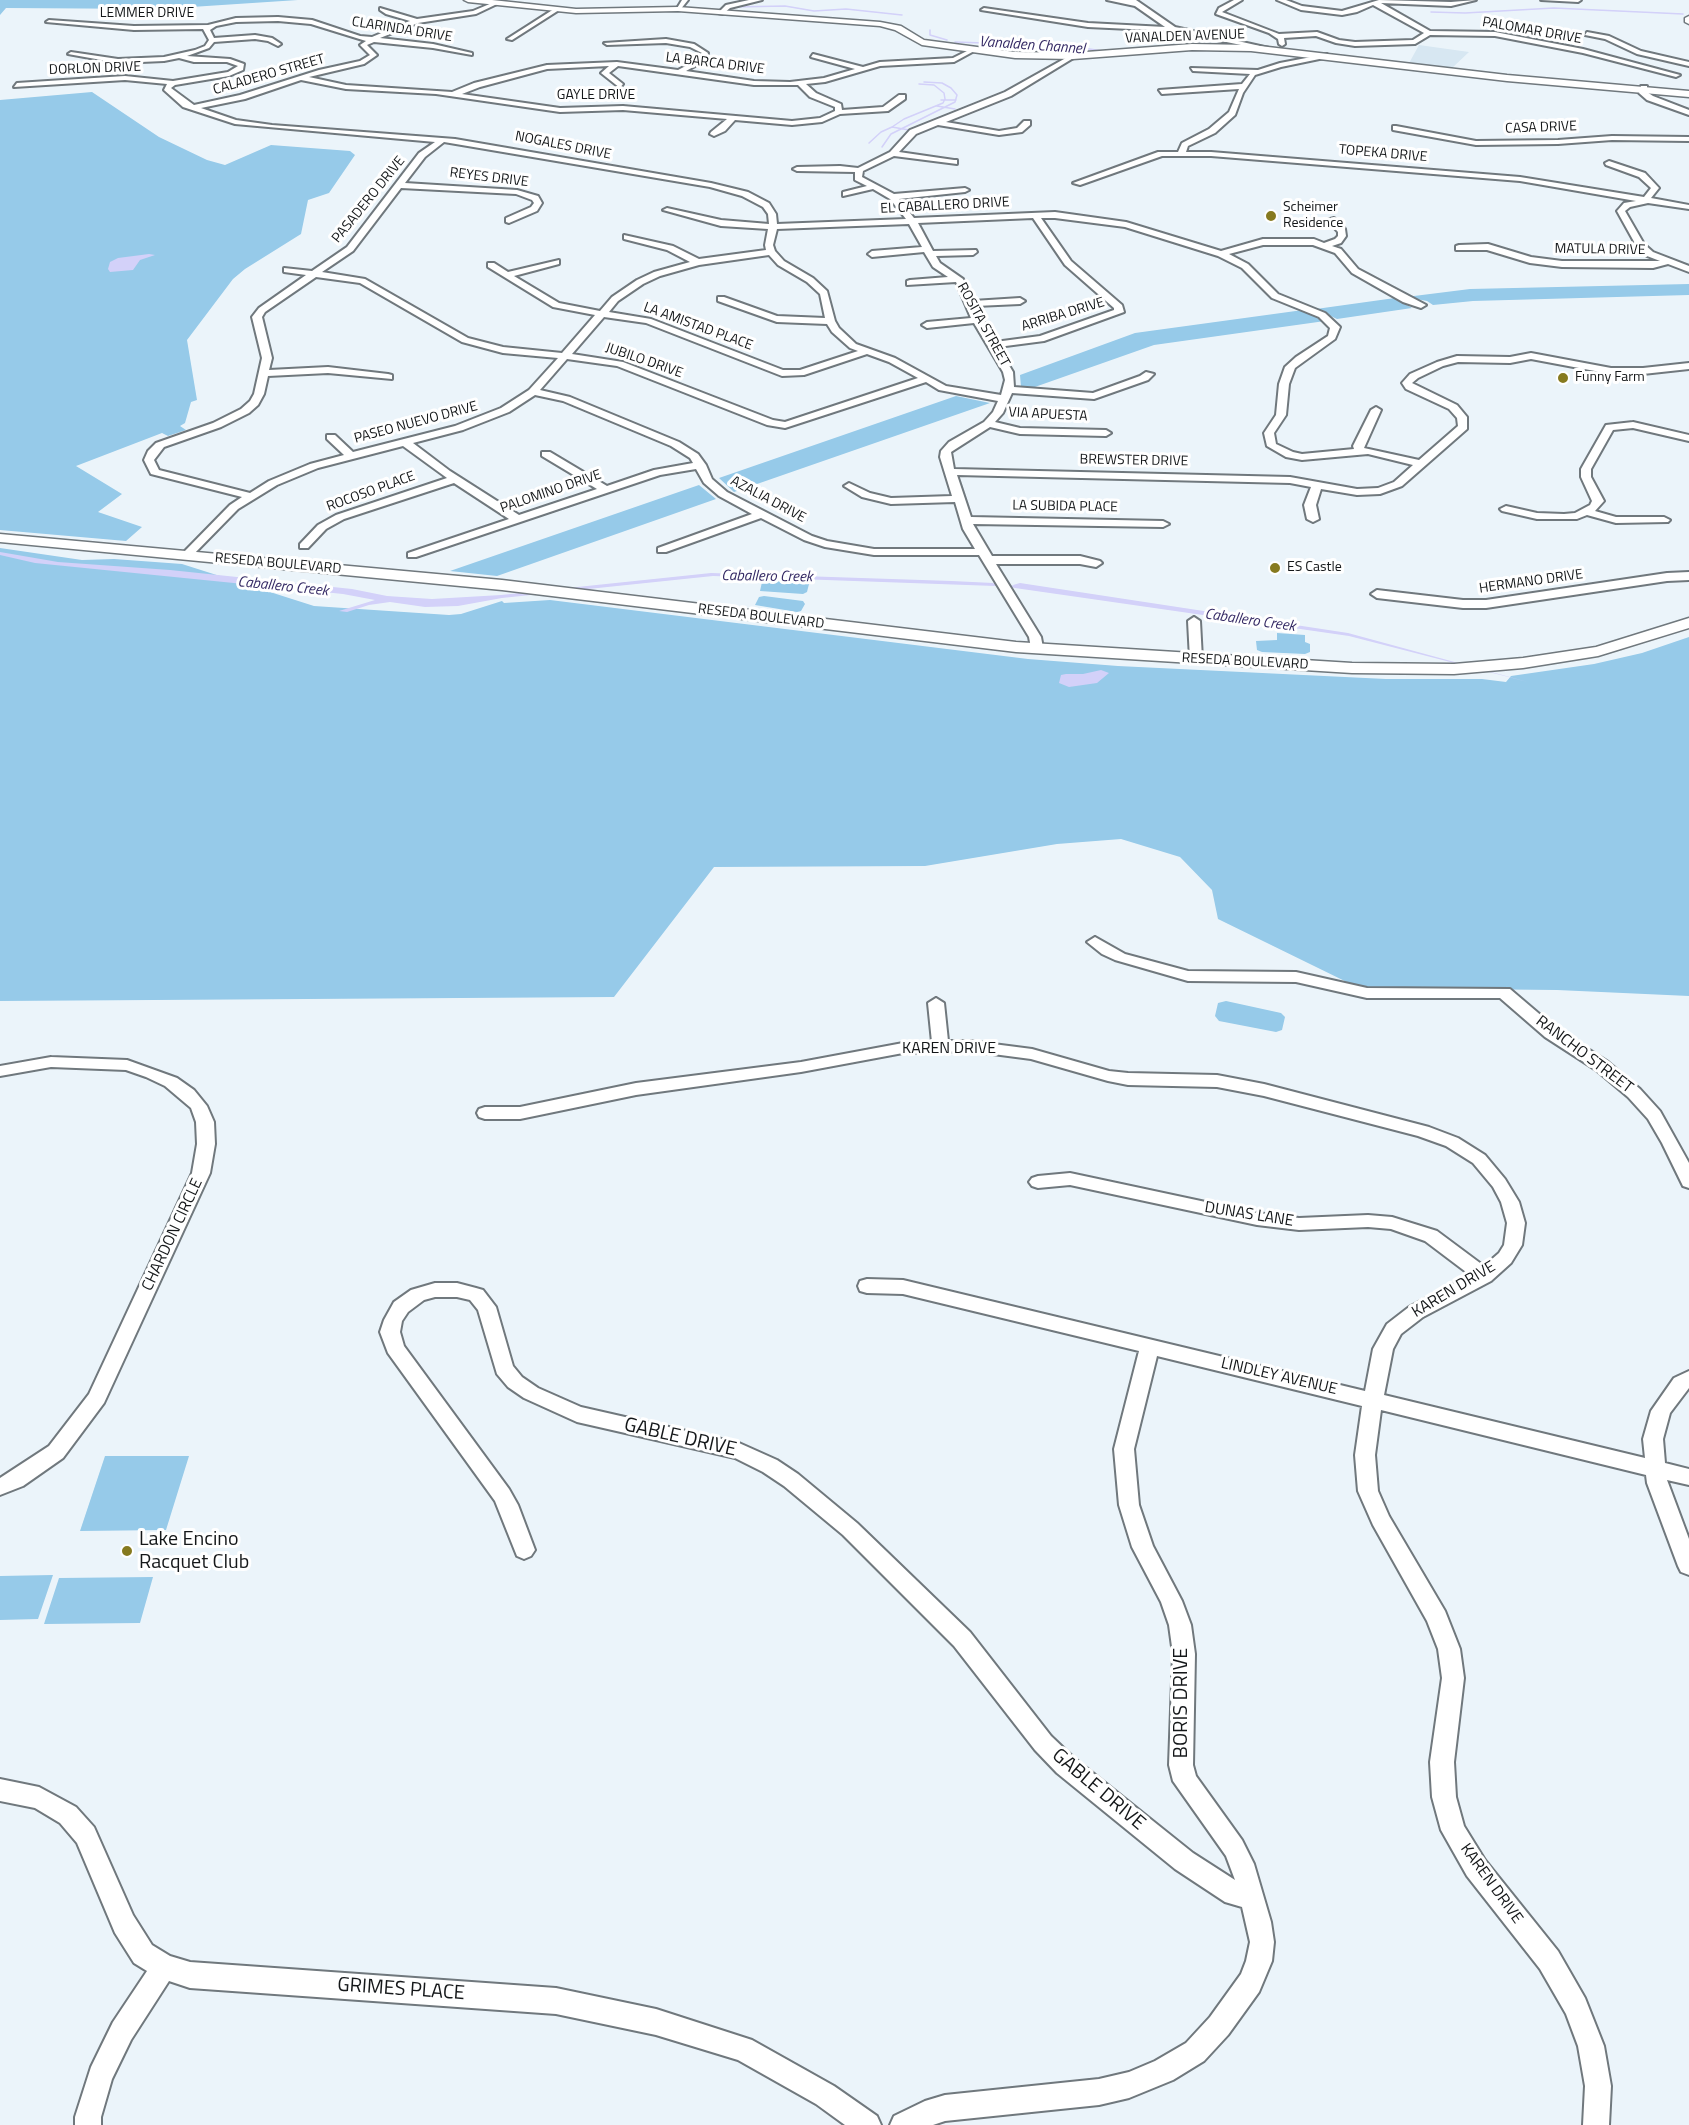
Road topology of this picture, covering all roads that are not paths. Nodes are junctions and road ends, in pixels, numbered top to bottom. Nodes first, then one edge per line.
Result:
1 (468, 0) edge
2 (685, 0) edge
3 (759, 0) edge
4 (1110, 0) edge
5 (1239, 0) edge
6 (1280, 0) edge
7 (1473, 0) edge
8 (1544, 0) edge
9 (1578, 0) edge
10 (1134, 2) edge
11 (1374, 2) junction
12 (494, 4) junction
13 (382, 9) dead end
14 (678, 9) junction
15 (556, 10) junction
16 (984, 10) dead end
17 (721, 13) junction
18 (417, 21) junction
19 (49, 22) dead end
20 (208, 27) junction
21 (1173, 29) junction
22 (1429, 33) junction
23 (1587, 34) dead end
24 (1279, 36) junction
25 (372, 39) junction
26 (510, 39) dead end
27 (212, 40) junction
28 (607, 43) dead end
29 (278, 44) dead end
30 (1231, 44) junction
31 (973, 50) junction
32 (1276, 50) junction
33 (71, 54) dead end
34 (470, 54) dead end
35 (179, 56) junction
36 (813, 56) dead end
37 (1073, 56) junction
38 (1327, 56) junction
39 (617, 64) junction
40 (1689, 64) edge
41 (860, 68) junction
42 (1192, 69) dead end
43 (1689, 70) edge
44 (680, 72) junction
45 (1258, 72) junction
46 (1676, 75) junction
47 (301, 78) junction
48 (173, 83) junction
49 (800, 83) junction
50 (17, 85) dead end
51 (620, 86) dead end
52 (1244, 86) junction
53 (1653, 86) junction
54 (407, 90) junction
55 (1162, 92) dead end
56 (453, 94) junction
57 (1689, 94) edge
58 (902, 98) dead end
59 (393, 100) dead end
60 (192, 108) junction
61 (651, 110) junction
62 (839, 112) junction
63 (1689, 113) edge
64 (638, 119) dead end
65 (732, 119) junction
66 (811, 122) junction
67 (935, 122) junction
68 (1027, 123) dead end
69 (1396, 128) dead end
70 (821, 130) dead end
71 (714, 134) dead end
72 (1689, 139) edge
73 (443, 140) junction
74 (1181, 153) junction
75 (893, 154) junction
76 (954, 162) dead end
77 (1610, 163) dead end
78 (797, 169) dead end
79 (859, 170) junction
80 (1077, 183) dead end
81 (399, 185) junction
82 (873, 187) junction
83 (965, 190) dead end
84 (846, 194) dead end
85 (893, 197) junction
86 (1647, 200) junction
87 (1689, 207) edge
88 (667, 210) dead end
89 (1035, 215) junction
90 (508, 220) dead end
91 (1331, 220) dead end
92 (912, 221) junction
93 (773, 227) junction
94 (627, 237) dead end
95 (1325, 245) junction
96 (1459, 248) dead end
97 (771, 252) junction
98 (928, 252) junction
99 (973, 252) dead end
100 (872, 254) dead end
101 (1221, 254) junction
102 (1670, 261) junction
103 (556, 262) dead end
104 (698, 262) junction
105 (490, 265) dead end
106 (1689, 269) edge
107 (287, 270) dead end
108 (314, 274) junction
109 (506, 275) junction
110 (958, 279) junction
111 (910, 284) dead end
112 (721, 299) dead end
113 (1020, 301) dead end
114 (970, 304) junction
115 (1421, 305) dead end
116 (604, 314) junction
117 (976, 320) junction
118 (830, 321) junction
119 (927, 325) dead end
120 (992, 345) junction
121 (867, 351) junction
122 (566, 355) junction
123 (1689, 366) edge
124 (264, 373) junction
125 (1149, 374) dead end
126 (388, 377) dead end
127 (926, 379) junction
128 (533, 392) junction
129 (1006, 395) junction
130 (1376, 410) dead end
131 (988, 424) junction
132 (1106, 433) dead end
133 (331, 436) dead end
134 (1689, 438) edge
135 (405, 442) junction
136 (1360, 451) junction
137 (546, 454) dead end
138 (350, 455) junction
139 (1420, 464) junction
140 (701, 465) junction
141 (950, 472) junction
142 (455, 479) junction
143 (1317, 484) junction
144 (849, 486) dead end
145 (605, 489) junction
146 (250, 496) junction
147 (958, 499) junction
148 (1506, 509) dead end
149 (1587, 512) junction
150 (762, 514) junction
151 (517, 519) junction
152 (1313, 519) dead end
153 (966, 520) junction
154 (1664, 520) dead end
155 (1164, 524) dead end
156 (0, 538) edge
157 (304, 546) dead end
158 (662, 550) dead end
159 (412, 555) dead end
160 (186, 556) junction
161 (986, 556) junction
162 (1096, 563) dead end
163 (1689, 576) edge
164 (1377, 594) dead end
165 (1194, 621) dead end
166 (1689, 623) edge
167 (1037, 648) junction
168 (1196, 659) junction
169 (1095, 942) dead end
170 (936, 1003) dead end
171 (939, 1046) junction
172 (0, 1071) edge
173 (485, 1113) dead end
174 (1038, 1182) dead end
175 (1689, 1182) edge
176 (1484, 1276) junction
177 (867, 1286) dead end
178 (1150, 1346) junction
179 (1689, 1379) edge
180 (1372, 1401) junction
181 (1655, 1469) junction
182 (1689, 1477) edge
183 (0, 1486) edge
184 (524, 1550) dead end
185 (1689, 1566) edge
186 (0, 1790) edge
187 (1252, 1896) junction
188 (164, 1967) junction
189 (88, 2125) edge
190 (868, 2125) edge
191 (903, 2125) edge
192 (1596, 2125) edge

1 - 12 main road, VANALDEN AVENUE
2 - 14 street
3 - 17 street, VANALDEN AVENUE
4 - 10 street
5 - 24 street
6 - 11 street
7 - 11 street
8 - 9 street
10 - 21 street
11 - 22 street
12 - 15 main road, VANALDEN AVENUE
12 - 18 street
13 - 18 street
14 - 15 main road, VANALDEN AVENUE
14 - 17 main road, VANALDEN AVENUE
15 - 26 street
16 - 21 street
17 - 31 main road, VANALDEN AVENUE
18 - 25 street
19 - 20 street, LEMMER DRIVE
20 - 25 street, CLARINDA DRIVE
20 - 27 street
21 - 30 street
22 - 24 street, PALOMAR DRIVE
22 - 46 street, PALOMAR DRIVE
23 - 40 street
24 - 32 street
25 - 34 street, CLARINDA DRIVE
25 - 47 street, CALADERO STREET
27 - 29 street
27 - 35 street
28 - 44 street
30 - 32 main road, VANALDEN AVENUE
30 - 37 main road, VANALDEN AVENUE
31 - 37 main road, VANALDEN AVENUE
31 - 41 street, LA BARCA DRIVE
32 - 38 main road, VANALDEN AVENUE
33 - 35 street
35 - 48 street
36 - 41 street
37 - 67 street
38 - 45 street
38 - 53 main road, VANALDEN AVENUE
39 - 44 street, LA BARCA DRIVE
39 - 51 street
39 - 56 street, LA BARCA DRIVE
41 - 49 street, LA BARCA DRIVE
42 - 45 street
43 - 46 street
44 - 49 street, LA BARCA DRIVE
45 - 52 street
46 - 53 street
47 - 54 street, GAYLE DRIVE
47 - 60 street, CALADERO STREET
48 - 50 street, DORLON DRIVE
48 - 60 street, NOGALES DRIVE
49 - 62 street
52 - 55 street
52 - 74 street
53 - 57 main road, VANALDEN AVENUE
53 - 63 street
54 - 56 street, GAYLE DRIVE
54 - 59 street
56 - 61 street, GAYLE DRIVE
58 - 62 street, GAYLE DRIVE
60 - 73 street, NOGALES DRIVE
61 - 64 street
61 - 65 street, GAYLE DRIVE
62 - 66 street, GAYLE DRIVE
65 - 66 street, GAYLE DRIVE
65 - 71 street
66 - 70 street
67 - 68 street
67 - 75 street
69 - 72 street, CASA DRIVE
73 - 81 street, PASADERO DRIVE
73 - 93 street, NOGALES DRIVE
74 - 80 street, TOPEKA DRIVE
74 - 86 street, TOPEKA DRIVE
75 - 76 street
75 - 79 street
77 - 86 street
78 - 79 street
79 - 82 street, ROSITA STREET
81 - 90 street, REYES DRIVE
81 - 108 street, PASADERO DRIVE
82 - 84 street
82 - 85 street, ROSITA STREET
83 - 85 street
85 - 92 street, ROSITA STREET
86 - 87 street, TOPEKA DRIVE
86 - 102 street
88 - 93 street, EL CABALLERO DRIVE
89 - 92 street, EL CABALLERO DRIVE
89 - 101 street, EL CABALLERO DRIVE
89 - 120 street, ARRIBA DRIVE
91 - 95 street
92 - 93 street, EL CABALLERO DRIVE
92 - 98 street, ROSITA STREET
93 - 97 street
94 - 104 street
95 - 101 street
95 - 115 street
96 - 102 street, MATULA DRIVE
97 - 104 street, PASEO NUEVO DRIVE
97 - 118 street
98 - 99 street
98 - 100 street
98 - 110 street, ROSITA STREET
101 - 136 street, EL CABALLERO DRIVE
102 - 106 street
103 - 109 street
104 - 116 street, PASEO NUEVO DRIVE
105 - 109 street, LA AMISTAD PLACE
107 - 108 street, JUBILO DRIVE
108 - 122 street, JUBILO DRIVE
108 - 124 street, PASADERO DRIVE
109 - 116 street, LA AMISTAD PLACE
110 - 111 street
110 - 114 street, ROSITA STREET
112 - 118 street
113 - 114 street
114 - 117 street, ROSITA STREET
116 - 121 street, LA AMISTAD PLACE
116 - 122 street, PASEO NUEVO DRIVE
117 - 119 street
117 - 120 street, ROSITA STREET
118 - 121 street
120 - 129 street, ROSITA STREET
121 - 127 street
122 - 127 street, JUBILO DRIVE
122 - 128 street, PASEO NUEVO DRIVE
123 - 139 street, BREWSTER DRIVE
124 - 126 street
124 - 146 street, PASADERO DRIVE
125 - 129 street
127 - 129 street
128 - 135 street, PASEO NUEVO DRIVE
128 - 140 street, AZALIA DRIVE
129 - 131 street
130 - 136 street
131 - 132 street, VIA APUESTA
131 - 141 street
133 - 138 street
134 - 149 street
135 - 138 street, PASEO NUEVO DRIVE
135 - 142 street
136 - 139 street
137 - 145 street
138 - 146 street, PASEO NUEVO DRIVE
139 - 143 street, BREWSTER DRIVE
140 - 145 street, PALOMINO DRIVE
140 - 150 street, AZALIA DRIVE
141 - 143 street, BREWSTER DRIVE
141 - 147 street
142 - 151 street
142 - 157 street, ROCOSO PLACE
143 - 152 street
144 - 147 street
145 - 151 street, PALOMINO DRIVE
146 - 160 street, PASEO NUEVO DRIVE
147 - 153 street
148 - 149 street
149 - 154 street
150 - 158 street
150 - 161 street, AZALIA DRIVE
151 - 159 street, PALOMINO DRIVE
153 - 155 street, LA SUBIDA PLACE
153 - 161 street
156 - 160 main road, RESEDA BOULEVARD
160 - 167 main road, RESEDA BOULEVARD
161 - 162 street, AZALIA DRIVE
161 - 167 street
163 - 164 street, HERMANO DRIVE
165 - 168 street
166 - 168 main road, RESEDA BOULEVARD
167 - 168 main road, RESEDA BOULEVARD
169 - 175 street, RANCHO STREET
170 - 171 street
171 - 173 street, KAREN DRIVE
171 - 176 street, KAREN DRIVE
172 - 183 street, CHARDON CIRCLE
174 - 176 street, DUNAS LANE
176 - 180 street, KAREN DRIVE
177 - 178 street, LINDLEY AVENUE
178 - 180 street, LINDLEY AVENUE
178 - 187 street, BORIS DRIVE
179 - 181 street
180 - 181 street, LINDLEY AVENUE
180 - 192 street, KAREN DRIVE
181 - 182 street, LINDLEY AVENUE
181 - 185 street
184 - 187 street, GABLE DRIVE
186 - 188 street, GRIMES PLACE
187 - 191 street, BORIS DRIVE
188 - 189 street
188 - 190 street, GRIMES PLACE

